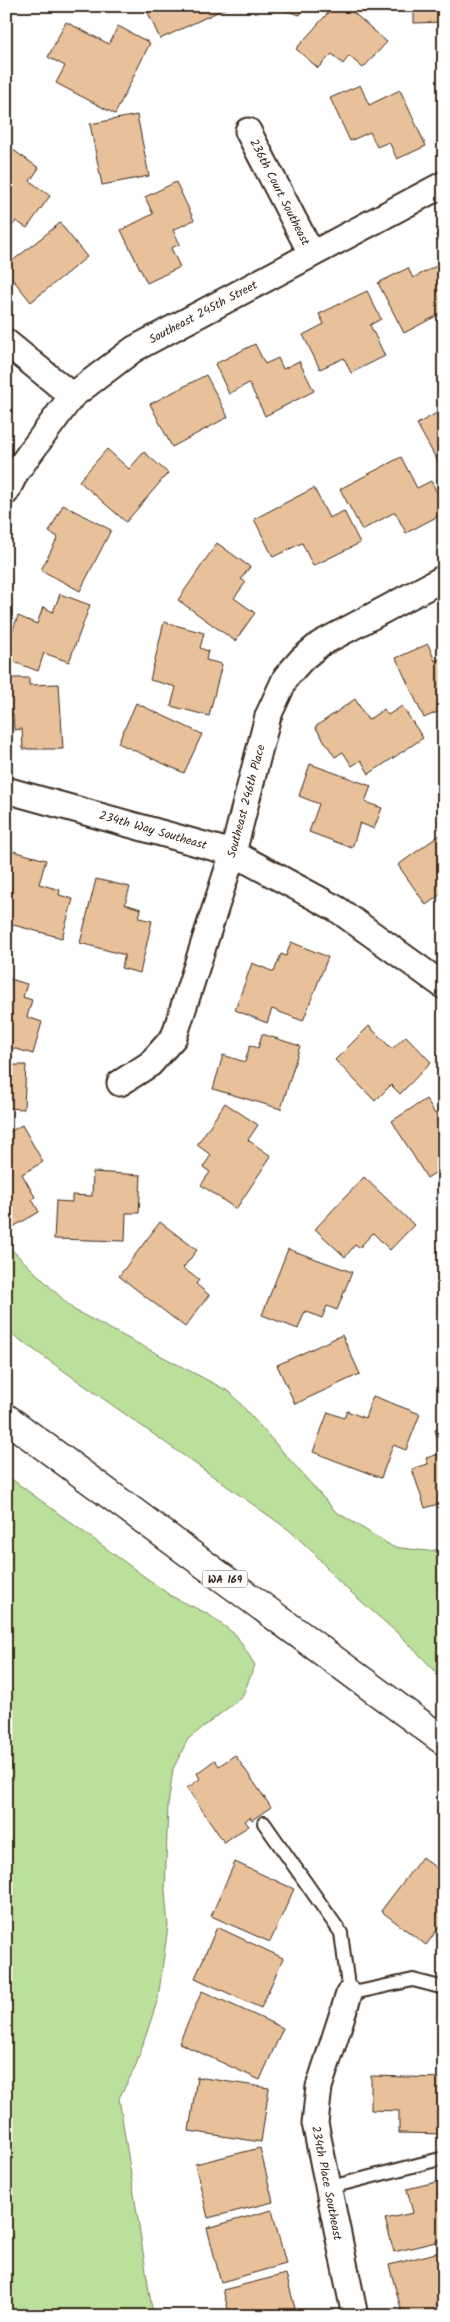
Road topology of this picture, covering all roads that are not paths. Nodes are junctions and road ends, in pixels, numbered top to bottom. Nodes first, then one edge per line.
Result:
1 (248, 131) dead end
2 (444, 184) edge
3 (311, 253) junction
4 (6, 342) edge
5 (72, 396) junction
6 (6, 492) edge
7 (444, 578) edge
8 (6, 790) edge
9 (233, 853) junction
10 (444, 986) edge
11 (120, 1082) dead end
12 (6, 1418) edge
13 (444, 1742) edge
14 (264, 1823) dead end
15 (444, 1988) edge
16 (349, 1994) junction
17 (444, 2158) edge
18 (327, 2188) junction
19 (355, 2316) edge

1 - 3 street, 236th Court Southeast
2 - 3 street, Southeast 245th Street
3 - 5 street, Southeast 245th Street
4 - 5 street
5 - 6 street, Southeast 245th Street
7 - 9 street, Southeast 246th Place
8 - 9 street, 234th Way Southeast
9 - 10 street, 234th Way Southeast
9 - 11 street, Southeast 246th Place
12 - 13 main road, WA 169
14 - 16 lane
15 - 16 lane
16 - 18 street, 234th Place Southeast
17 - 18 lane
18 - 19 street, 234th Place Southeast

